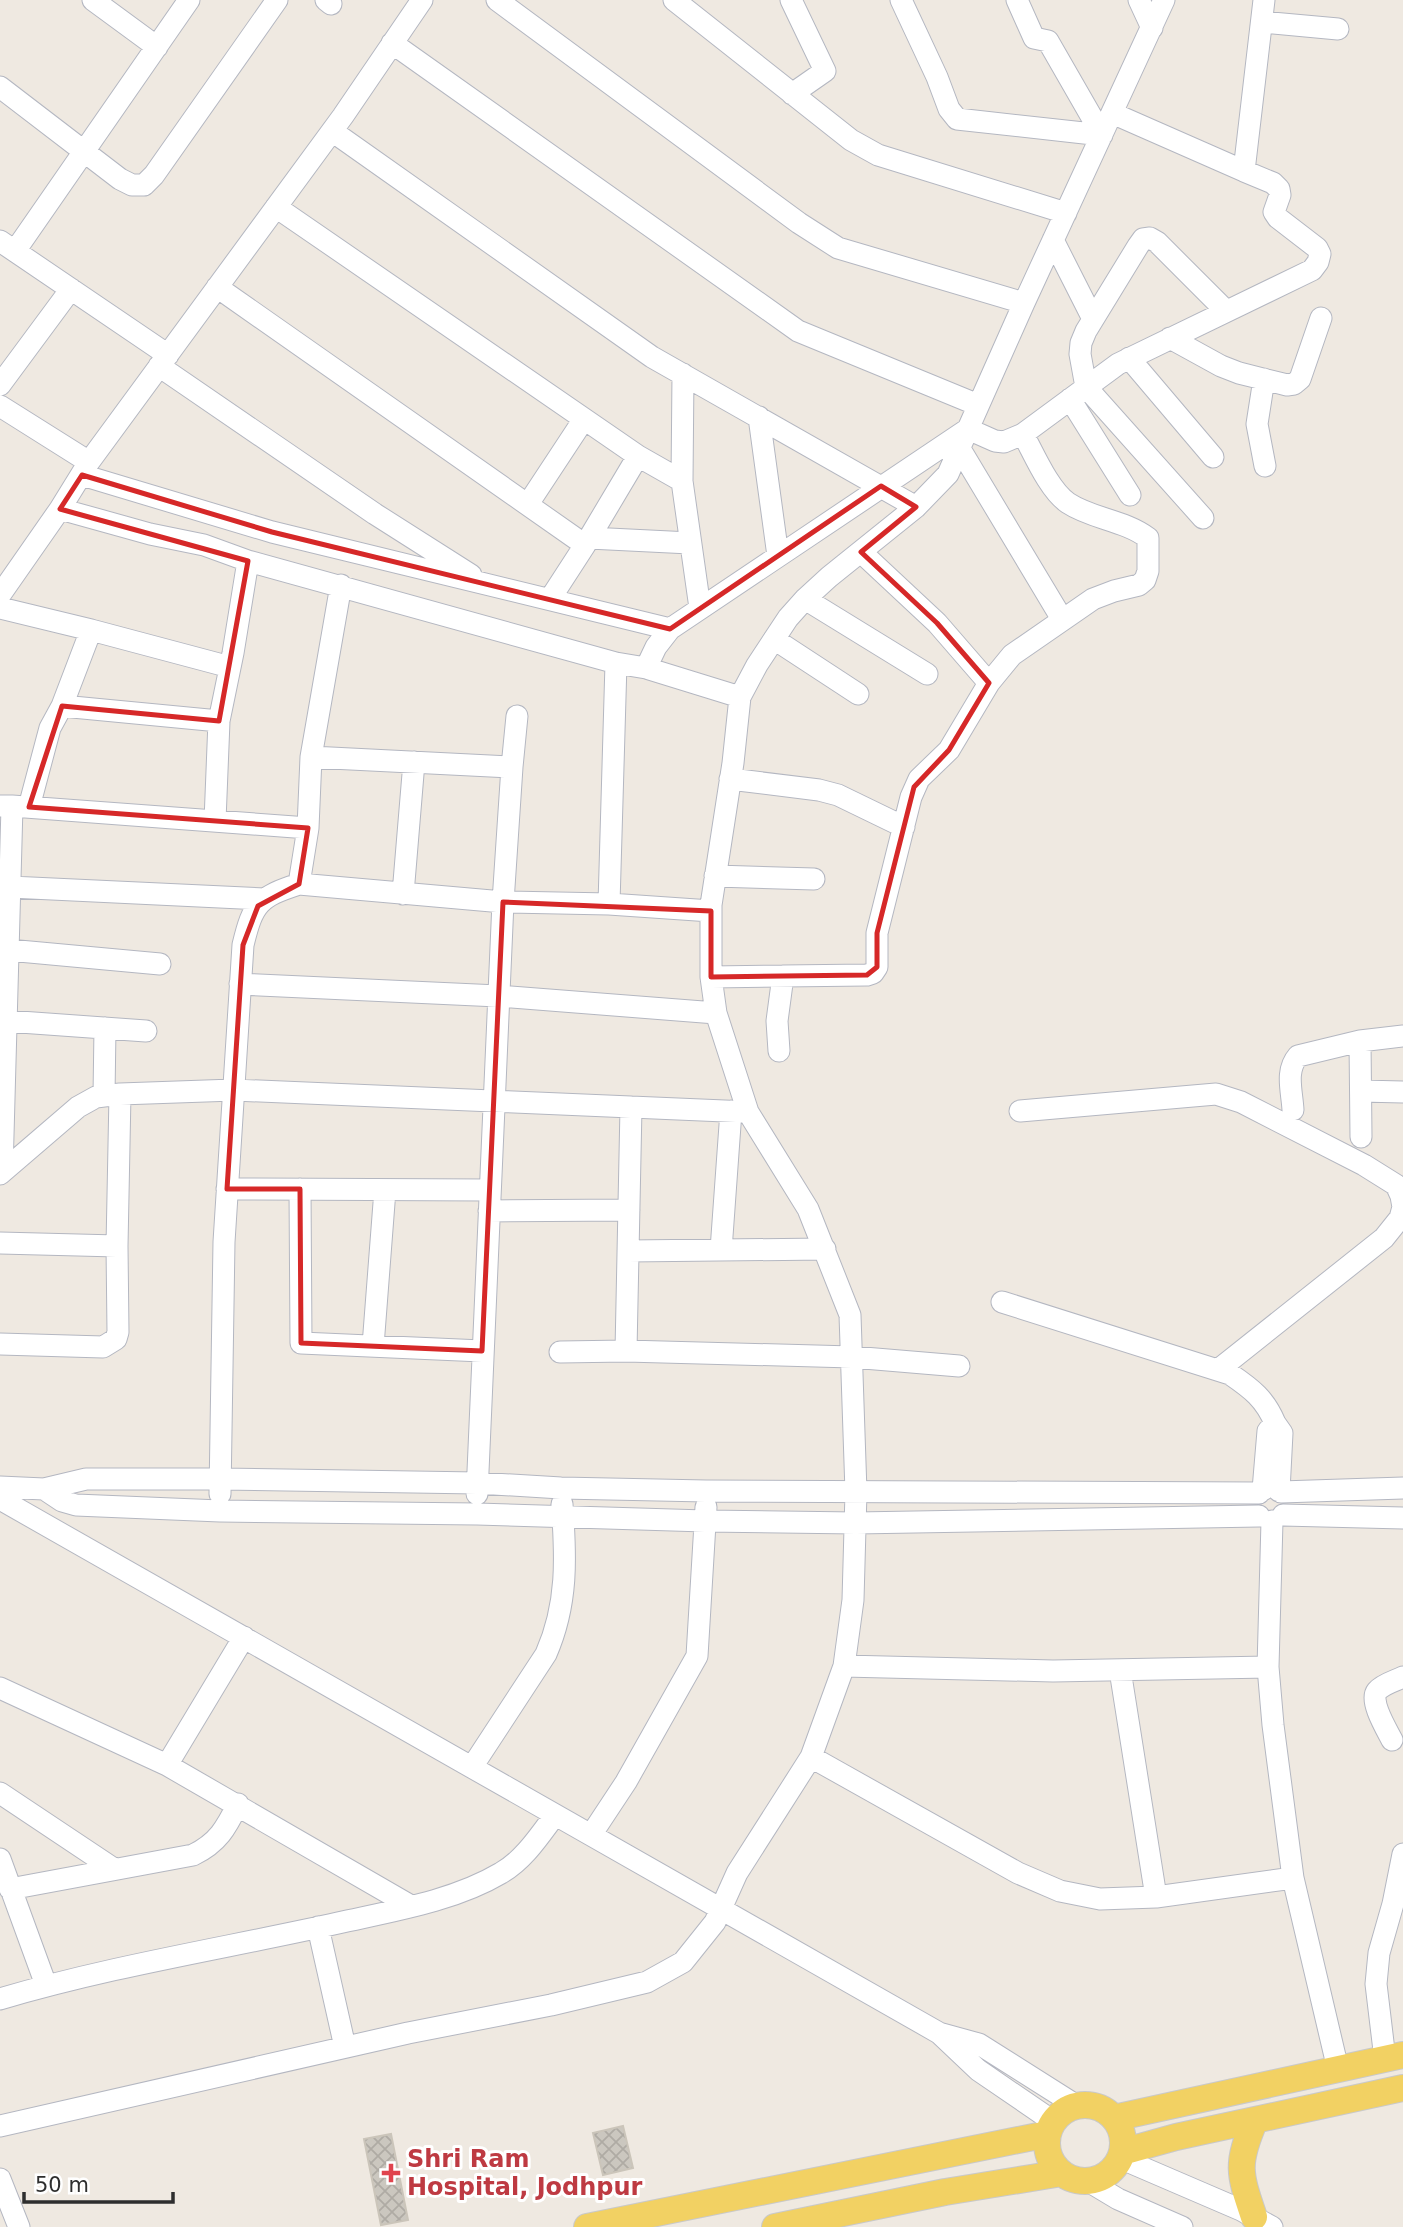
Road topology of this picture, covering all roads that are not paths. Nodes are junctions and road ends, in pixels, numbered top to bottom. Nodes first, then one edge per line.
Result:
1 (93, 0) edge
2 (190, 0) edge
3 (276, 0) edge
4 (422, 0) edge
5 (497, 0) edge
6 (674, 0) edge
7 (791, 0) edge
8 (901, 0) edge
9 (1017, 0) edge
10 (1139, 0) edge
11 (1164, 0) edge
12 (1264, 0) edge
13 (1262, 22) junction
14 (1152, 28) junction
15 (1338, 29) dead end
16 (392, 43) junction
17 (157, 47) junction
18 (0, 87) edge
19 (792, 93) junction
20 (1112, 113) junction
21 (332, 131) junction
22 (1102, 135) junction
23 (85, 153) junction
24 (1244, 171) junction
25 (276, 207) junction
26 (1066, 213) junction
27 (1053, 240) junction
28 (8, 246) edge
29 (217, 287) junction
30 (71, 289) junction
31 (1024, 303) junction
32 (1226, 311) junction
33 (1321, 318) dead end
34 (1093, 319) junction
35 (1170, 338) junction
36 (1129, 358) junction
37 (163, 360) junction
38 (682, 374) junction
39 (1264, 379) junction
40 (0, 385) edge
41 (1078, 393) junction
42 (978, 405) junction
43 (0, 406) edge
44 (759, 417) junction
45 (584, 419) junction
46 (1023, 434) junction
47 (964, 439) junction
48 (638, 456) junction
49 (1213, 457) dead end
50 (1265, 466) dead end
51 (85, 468) junction
52 (682, 481) junction
53 (881, 486) junction
54 (1130, 495) dead end
55 (528, 504) junction
56 (916, 507) junction
57 (60, 509) junction
58 (1203, 518) dead end
59 (587, 541) junction
60 (690, 543) junction
61 (860, 552) junction
62 (778, 556) junction
63 (248, 561) junction
64 (485, 584) junction
65 (341, 585) junction
66 (1, 596) edge
67 (550, 599) junction
68 (805, 599) junction
69 (700, 608) junction
70 (1062, 619) junction
71 (670, 629) junction
72 (91, 630) junction
73 (774, 639) junction
74 (616, 663) junction
75 (230, 667) junction
76 (646, 668) junction
77 (927, 674) dead end
78 (989, 683) junction
79 (858, 694) dead end
80 (740, 697) junction
81 (62, 706) junction
82 (517, 716) dead end
83 (219, 721) junction
84 (311, 757) junction
85 (414, 762) junction
86 (512, 767) junction
87 (730, 779) junction
88 (14, 806) edge
89 (215, 821) junction
90 (904, 827) junction
91 (308, 828) junction
92 (715, 876) junction
93 (814, 879) dead end
94 (299, 884) junction
95 (10, 887) junction
96 (403, 894) junction
97 (264, 899) junction
98 (503, 902) junction
99 (609, 904) junction
100 (711, 911) junction
101 (8, 950) junction
102 (160, 964) dead end
103 (783, 976) junction
104 (710, 977) junction
105 (240, 984) junction
106 (498, 996) junction
107 (716, 1013) junction
108 (6, 1021) junction
109 (105, 1028) junction
110 (146, 1031) dead end
111 (1403, 1036) edge
112 (1360, 1041) junction
113 (779, 1051) dead end
114 (233, 1090) junction
115 (1361, 1091) junction
116 (1403, 1093) edge
117 (112, 1095) junction
118 (493, 1101) junction
119 (631, 1107) junction
120 (1293, 1110) dead end
121 (1020, 1111) dead end
122 (740, 1112) junction
123 (1361, 1137) dead end
124 (1, 1173) edge
125 (227, 1189) junction
126 (300, 1189) junction
127 (385, 1190) junction
128 (489, 1201) junction
129 (629, 1210) junction
130 (0, 1243) edge
131 (117, 1246) junction
132 (825, 1249) junction
133 (721, 1250) junction
134 (628, 1251) junction
135 (1002, 1303) dead end
136 (0, 1344) edge
137 (373, 1346) junction
138 (482, 1351) junction
139 (559, 1352) dead end
140 (626, 1352) junction
141 (852, 1357) junction
142 (959, 1366) dead end
143 (1218, 1370) junction
144 (220, 1479) junction
145 (360, 1481) junction
146 (477, 1483) junction
147 (0, 1487) edge
148 (561, 1488) junction
149 (44, 1489) junction
150 (1403, 1489) edge
151 (706, 1491) junction
152 (856, 1492) junction
153 (1270, 1492) junction
154 (0, 1499) edge
155 (220, 1511) junction
156 (360, 1512) junction
157 (477, 1514) junction
158 (563, 1517) junction
159 (1271, 1517) junction
160 (1403, 1518) edge
161 (705, 1521) junction
162 (856, 1523) junction
163 (244, 1637) junction
164 (844, 1666) junction
165 (1268, 1667) junction
166 (1120, 1670) junction
167 (1403, 1677) edge
168 (0, 1688) edge
169 (1392, 1740) dead end
170 (811, 1757) junction
171 (167, 1765) junction
172 (472, 1767) junction
173 (0, 1793) edge
174 (238, 1804) junction
175 (555, 1815) junction
176 (591, 1835) junction
177 (1403, 1854) edge
178 (0, 1859) edge
179 (114, 1869) junction
180 (1293, 1878) junction
181 (10, 1889) junction
182 (1156, 1897) junction
183 (411, 1906) junction
184 (720, 1909) junction
185 (318, 1927) junction
186 (46, 1985) junction
187 (0, 1999) edge
188 (939, 2033) junction
189 (345, 2047) junction
190 (1394, 2057) edge
191 (1338, 2069) junction
192 (1403, 2088) edge
193 (1077, 2106) junction
194 (1114, 2118) junction
195 (1255, 2120) junction
196 (0, 2126) edge
197 (1051, 2128) junction
198 (1121, 2155) junction
199 (1062, 2173) junction
200 (0, 2179) edge
201 (1088, 2181) junction
202 (1263, 2222) edge
203 (19, 2227) edge
204 (587, 2227) edge
205 (775, 2227) edge
206 (1182, 2227) edge

1 - 17 street
2 - 17 street
3 - 23 street
4 - 16 street
5 - 31 street
6 - 19 street
7 - 19 street
8 - 22 street
9 - 22 street
10 - 14 street
11 - 14 street
12 - 13 street
13 - 15 street
13 - 24 street
14 - 20 street
16 - 21 street
16 - 42 street
17 - 23 street
18 - 23 street
19 - 26 street
20 - 22 street
20 - 24 street
21 - 25 street
21 - 38 street
22 - 26 street
23 - 28 street
24 - 32 street
25 - 29 street
25 - 45 street
26 - 27 street
27 - 31 street
27 - 34 street
28 - 30 street
29 - 37 street
29 - 55 street
30 - 37 street
30 - 40 street
31 - 42 street
32 - 34 street
32 - 35 street
33 - 39 street
34 - 41 street
35 - 36 street
35 - 39 street
36 - 41 street
36 - 49 street
37 - 51 street
37 - 64 street
38 - 44 street
38 - 52 street
39 - 50 street
41 - 46 street
41 - 54 street
41 - 58 street
42 - 47 street
43 - 51 street
44 - 53 street
44 - 62 street
45 - 48 street
45 - 55 street
46 - 47 street
46 - 70 street
47 - 53 street
47 - 56 street
47 - 70 street
48 - 52 street
48 - 59 street
51 - 57 street
51 - 64 street
52 - 60 street
53 - 56 street
53 - 62 street
55 - 59 street
56 - 61 street
57 - 63 street
57 - 66 street
59 - 60 street
59 - 67 street
60 - 69 street
61 - 68 street
61 - 78 street
62 - 69 street
63 - 65 street
63 - 75 street
64 - 67 street
65 - 74 street
65 - 84 street
66 - 72 street
67 - 71 street
68 - 73 street
68 - 77 street
69 - 71 street
70 - 78 street
71 - 76 street
72 - 75 street
72 - 81 street
73 - 79 street
73 - 80 street
74 - 76 street
74 - 99 street
75 - 83 street
76 - 80 street
78 - 90 street
80 - 87 street
81 - 83 street
81 - 88 street
82 - 86 street
83 - 89 street
84 - 85 street
84 - 91 street
85 - 86 street
85 - 96 street
86 - 98 street
87 - 90 street
87 - 92 street
88 - 89 street
88 - 95 street
89 - 91 street
90 - 103 street
91 - 94 street
92 - 93 street
92 - 100 street
94 - 96 street
94 - 97 street
95 - 97 street
95 - 101 street
96 - 98 street
97 - 105 street
98 - 99 street
98 - 106 street
99 - 100 street
100 - 104 street
101 - 102 street
101 - 108 street
103 - 104 street
103 - 113 street
104 - 107 street
105 - 106 street
105 - 114 street
106 - 107 street
106 - 118 street
107 - 122 street
108 - 109 street
108 - 124 street
109 - 110 street
109 - 117 street
111 - 112 street
112 - 115 street
112 - 120 street
114 - 117 street
114 - 118 street
114 - 125 street
115 - 116 street
115 - 123 street
117 - 124 street
117 - 131 street
118 - 119 street
118 - 128 street
119 - 122 street
119 - 129 street
121 - 143 street
122 - 132 street
122 - 133 street
125 - 126 street
125 - 144 street
126 - 127 street
126 - 137 street
127 - 128 street
127 - 137 street
128 - 129 street
128 - 138 street
129 - 134 street
130 - 131 street
131 - 136 street
132 - 133 street
132 - 141 street
133 - 134 street
134 - 140 street
135 - 143 street
137 - 138 street
138 - 146 street
139 - 140 street
140 - 141 street
141 - 142 street
141 - 152 street
143 - 153 street
144 - 145 street
144 - 149 street
144 - 155 street
145 - 146 street
145 - 156 street
146 - 148 street
146 - 157 street
147 - 149 street
148 - 151 street
148 - 158 street
149 - 155 street
150 - 153 street
151 - 152 street
151 - 161 street
152 - 153 street
152 - 162 street
153 - 159 street
153 - 159 street
154 - 163 street
155 - 156 street
156 - 157 street
157 - 158 street
158 - 161 street
158 - 172 street
159 - 160 street
159 - 162 street
159 - 165 street
161 - 162 street
161 - 176 street
162 - 164 street
163 - 171 street
163 - 172 street
164 - 166 street
164 - 170 street
165 - 166 street
165 - 180 street
166 - 182 street
167 - 169 street
168 - 171 street
170 - 182 street
170 - 184 street
171 - 174 street
172 - 175 street
173 - 179 street
174 - 179 street
174 - 183 street
175 - 176 street
175 - 183 street
176 - 184 street
177 - 190 street
178 - 181 street
179 - 181 street
180 - 182 street
180 - 191 street
181 - 186 street
183 - 185 street
184 - 188 street
184 - 189 street
185 - 186 street
185 - 189 street
186 - 187 street
188 - 193 street
188 - 197 street
189 - 196 street
190 - 191 main road
191 - 194 main road
192 - 195 main road
193 - 194 main road
193 - 197 main road
194 - 198 main road
195 - 198 main road
195 - 202 main road
197 - 199 main road
197 - 204 main road
198 - 201 main road
198 - 202 street
199 - 201 main road
199 - 205 main road
200 - 203 street
201 - 206 street

